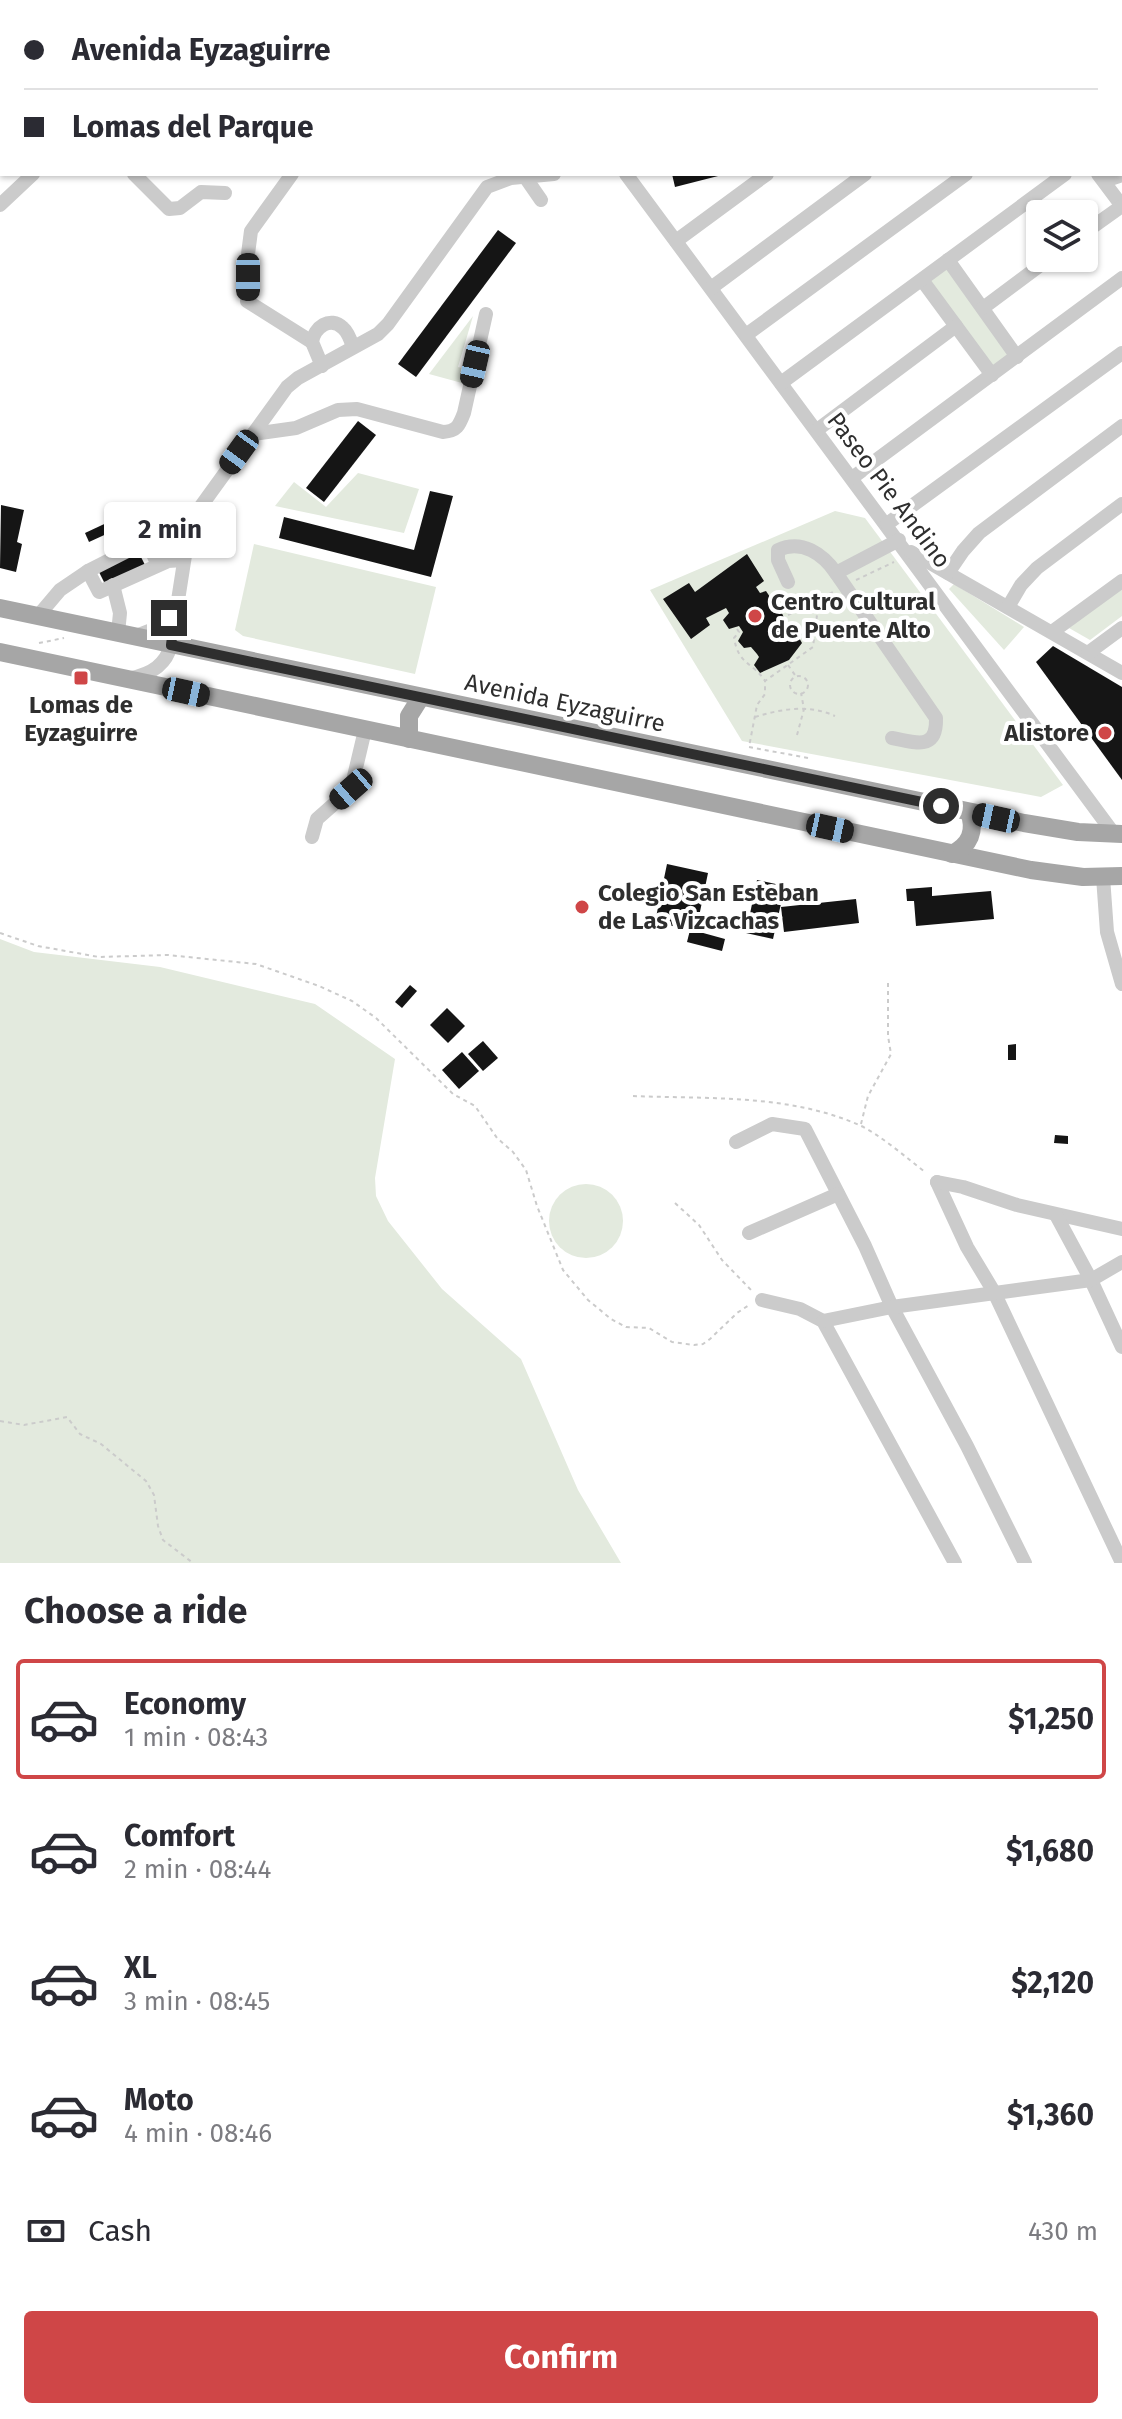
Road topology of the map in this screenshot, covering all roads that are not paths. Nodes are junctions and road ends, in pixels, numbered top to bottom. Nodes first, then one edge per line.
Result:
1 (31, 176) edge
2 (136, 176) edge
3 (291, 176) edge
4 (519, 176) edge
5 (524, 176) edge
6 (627, 176) edge
7 (764, 176) edge
8 (862, 176) edge
9 (963, 176) edge
10 (1062, 176) edge
11 (1101, 178) edge
12 (225, 193) dead end
13 (541, 200) dead end
14 (0, 205) edge
15 (1122, 206) edge
16 (1098, 223) edge
17 (676, 241) junction
18 (948, 260) junction
19 (1031, 272) edge
20 (1122, 278) edge
21 (922, 280) junction
22 (711, 288) junction
23 (983, 308) junction
24 (486, 314) dead end
25 (956, 326) junction
26 (746, 335) junction
27 (312, 342) junction
28 (353, 347) junction
29 (1122, 353) edge
30 (1017, 357) junction
31 (322, 366) junction
32 (992, 375) junction
33 (781, 383) junction
34 (1122, 426) edge
35 (817, 430) junction
36 (253, 434) junction
37 (852, 478) junction
38 (1122, 504) edge
39 (887, 524) junction
40 (904, 548) junction
41 (184, 560) junction
42 (158, 565) junction
43 (88, 571) junction
44 (948, 573) junction
45 (839, 580) junction
46 (1122, 581) edge
47 (788, 582) dead end
48 (113, 585) junction
49 (176, 607) junction
50 (1008, 607) junction
51 (0, 608) edge
52 (38, 616) junction
53 (1122, 628) edge
54 (1052, 632) junction
55 (126, 635) junction
56 (171, 645) junction
57 (0, 652) edge
58 (1088, 653) junction
59 (1122, 673) edge
60 (126, 679) junction
61 (421, 697) junction
62 (365, 730) junction
63 (892, 738) dead end
64 (409, 739) junction
65 (969, 812) junction
66 (1118, 834) edge
67 (312, 837) dead end
68 (952, 854) junction
69 (1113, 877) edge
70 (1122, 984) edge
71 (736, 1142) dead end
72 (838, 1194) junction
73 (1056, 1215) junction
74 (1122, 1229) edge
75 (749, 1233) dead end
76 (1122, 1262) edge
77 (1091, 1280) junction
78 (994, 1292) junction
79 (762, 1300) road end
80 (892, 1307) junction
81 (823, 1321) junction
82 (1122, 1347) edge
83 (955, 1563) edge
84 (1025, 1563) edge
85 (1122, 1563) edge

1 - 14 street
2 - 12 street
3 - 27 street
4 - 28 street
5 - 13 street
6 - 17 street, Paseo Pie Andino
7 - 17 street
8 - 22 street
9 - 26 street
10 - 18 street
11 - 15 street
15 - 16 street
17 - 22 street, Paseo Pie Andino
18 - 21 street
18 - 23 street
19 - 23 street
20 - 30 street
21 - 25 street
21 - 33 street
22 - 26 street, Paseo Pie Andino
23 - 30 street
24 - 36 street
25 - 32 street
25 - 35 street
26 - 33 street, Paseo Pie Andino
27 - 28 street
27 - 31 street
28 - 31 street
29 - 39 street
30 - 32 street
31 - 36 street
32 - 37 street
33 - 35 street, Paseo Pie Andino
34 - 44 street
35 - 37 street, Paseo Pie Andino
36 - 41 street
37 - 39 street, Paseo Pie Andino
38 - 50 street
39 - 40 street, Paseo Pie Andino
40 - 44 street
40 - 45 street
40 - 66 street, Paseo Pie Andino
41 - 42 street
41 - 49 street
42 - 43 street
42 - 48 street
43 - 48 street
43 - 52 street
44 - 50 street
45 - 47 street
45 - 63 street
46 - 54 street
48 - 55 street
49 - 55 street
49 - 56 street
50 - 54 street
51 - 52 main road, Avenida Eyzaguirre
52 - 55 main road, Avenida Eyzaguirre
53 - 58 street
54 - 58 street
55 - 56 main road, Avenida Eyzaguirre
56 - 60 street
56 - 61 main road, Avenida Eyzaguirre
57 - 60 main road
58 - 59 street
60 - 62 main road
61 - 64 main road
61 - 65 main road, Avenida Eyzaguirre
62 - 64 main road
62 - 67 street
64 - 68 main road
65 - 66 main road, Avenida Eyzaguirre
65 - 68 main road
68 - 69 main road
69 - 70 street
71 - 72 street
72 - 75 street
72 - 80 street
73 - 74 street
73 - 77 street
73 - 78 street
76 - 77 street
77 - 78 street
77 - 82 street
78 - 80 street
78 - 85 street
79 - 81 street
80 - 81 street
80 - 84 street
81 - 83 street

